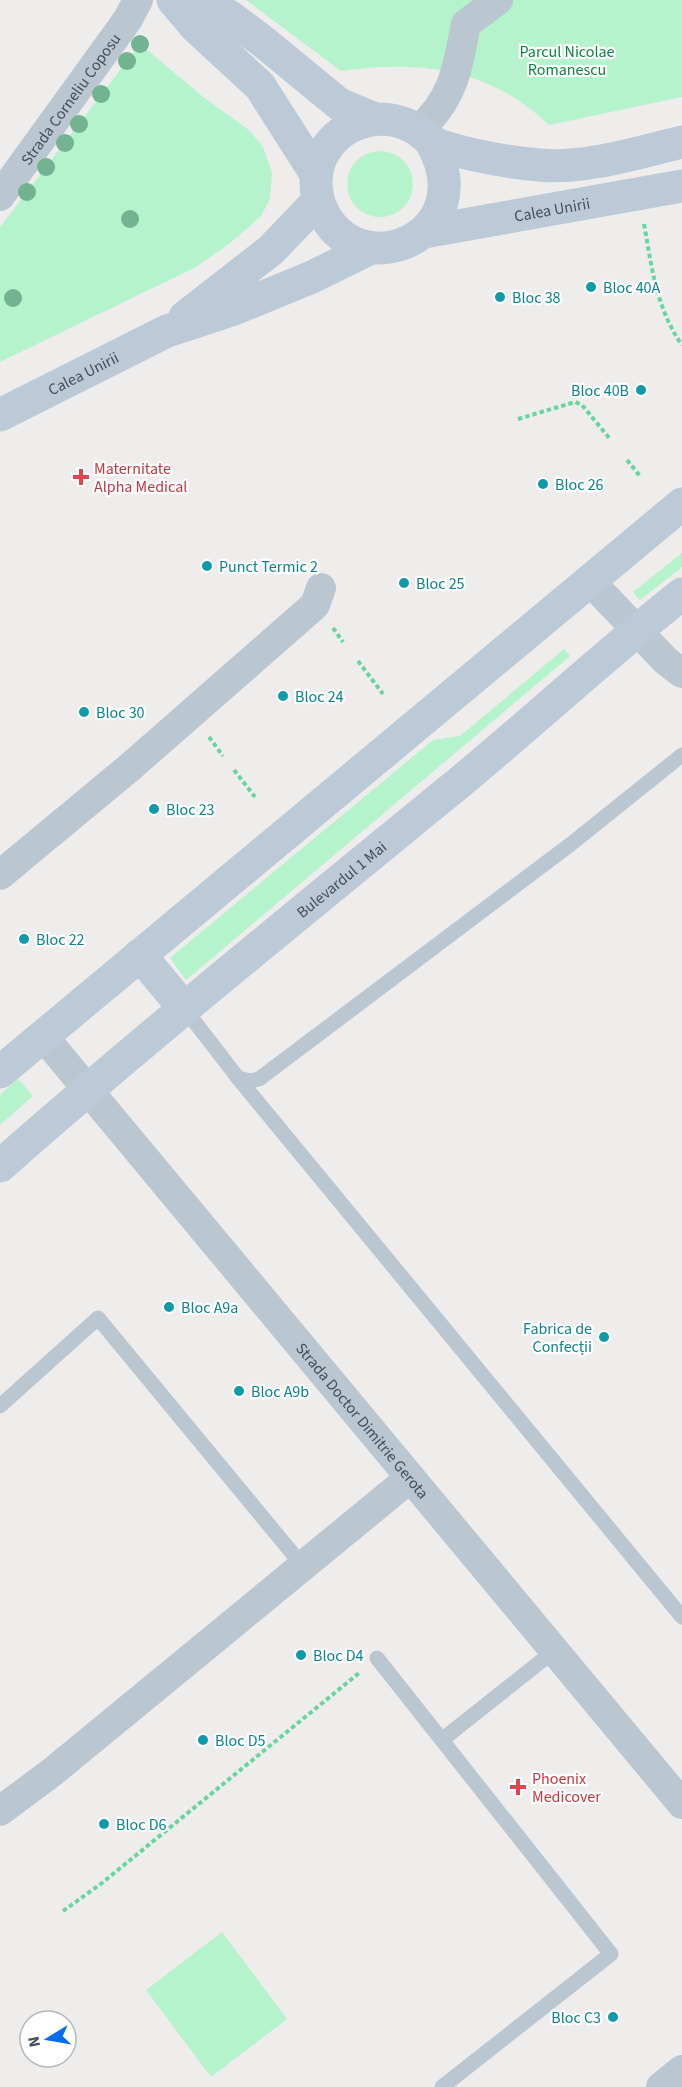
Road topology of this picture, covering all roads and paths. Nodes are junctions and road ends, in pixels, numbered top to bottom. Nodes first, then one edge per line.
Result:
1 (138, 0) edge
2 (173, 0) edge
3 (199, 0) edge
4 (498, 0) edge
5 (462, 12) edge
6 (375, 118) junction
7 (424, 136) junction
8 (682, 142) edge
9 (682, 186) edge
10 (317, 187) junction
11 (639, 194) junction
12 (0, 196) edge
13 (424, 232) junction
14 (371, 248) junction
15 (167, 331) junction
16 (682, 345) edge
17 (0, 415) edge
18 (518, 419) dead end
19 (611, 440) dead end
20 (627, 460) dead end
21 (640, 476) dead end
22 (682, 504) edge
23 (590, 581) junction
24 (321, 588) dead end
25 (682, 594) edge
26 (636, 631) junction
27 (358, 661) dead end
28 (682, 673) edge
29 (383, 694) dead end
30 (682, 754) edge
31 (234, 770) dead end
32 (255, 797) dead end
33 (0, 874) edge
34 (140, 955) junction
35 (184, 1008) junction
36 (43, 1036) junction
37 (0, 1072) edge
38 (238, 1078) junction
39 (86, 1090) junction
40 (0, 1166) edge
41 (0, 1406) edge
42 (410, 1478) junction
43 (302, 1564) junction
44 (682, 1617) edge
45 (554, 1651) junction
46 (377, 1658) joint
47 (443, 1739) junction
48 (682, 1804) edge
49 (0, 1811) edge
50 (63, 1911) dead end
51 (682, 2070) edge
52 (442, 2087) edge
53 (661, 2087) edge

1 - 12 street, Strada Corneliu Coposu
2 - 10 main road
3 - 6 main road
4 - 5 street
5 - 7 street
6 - 7 main road
6 - 10 main road
7 - 8 main road
7 - 13 main road
9 - 11 main road, Calea Unirii
10 - 14 main road
10 - 15 main road, Calea Unirii
11 - 13 main road, Calea Unirii
11 - 16 path
13 - 14 main road
14 - 15 main road, Calea Unirii
15 - 17 main road, Calea Unirii
18 - 19 path
20 - 21 path
22 - 23 main road
23 - 26 street
23 - 34 main road
24 - 33 street
25 - 26 main road, Bulevardul 1 Mai
26 - 28 street
26 - 35 main road, Bulevardul 1 Mai
27 - 29 path
30 - 38 lane
31 - 32 path
34 - 35 main road
34 - 36 main road
35 - 38 lane
35 - 39 main road, Bulevardul 1 Mai
36 - 37 main road
36 - 39 street, Strada Doctor Dimitrie Gerota
38 - 44 lane
39 - 40 main road, Bulevardul 1 Mai
39 - 42 street, Strada Doctor Dimitrie Gerota
41 - 43 lane
42 - 43 street
42 - 45 street, Strada Doctor Dimitrie Gerota
43 - 49 street
45 - 47 lane
45 - 48 street, Strada Doctor Dimitrie Gerota
46 - 47 lane
46 - 50 path
47 - 52 lane
51 - 53 street

